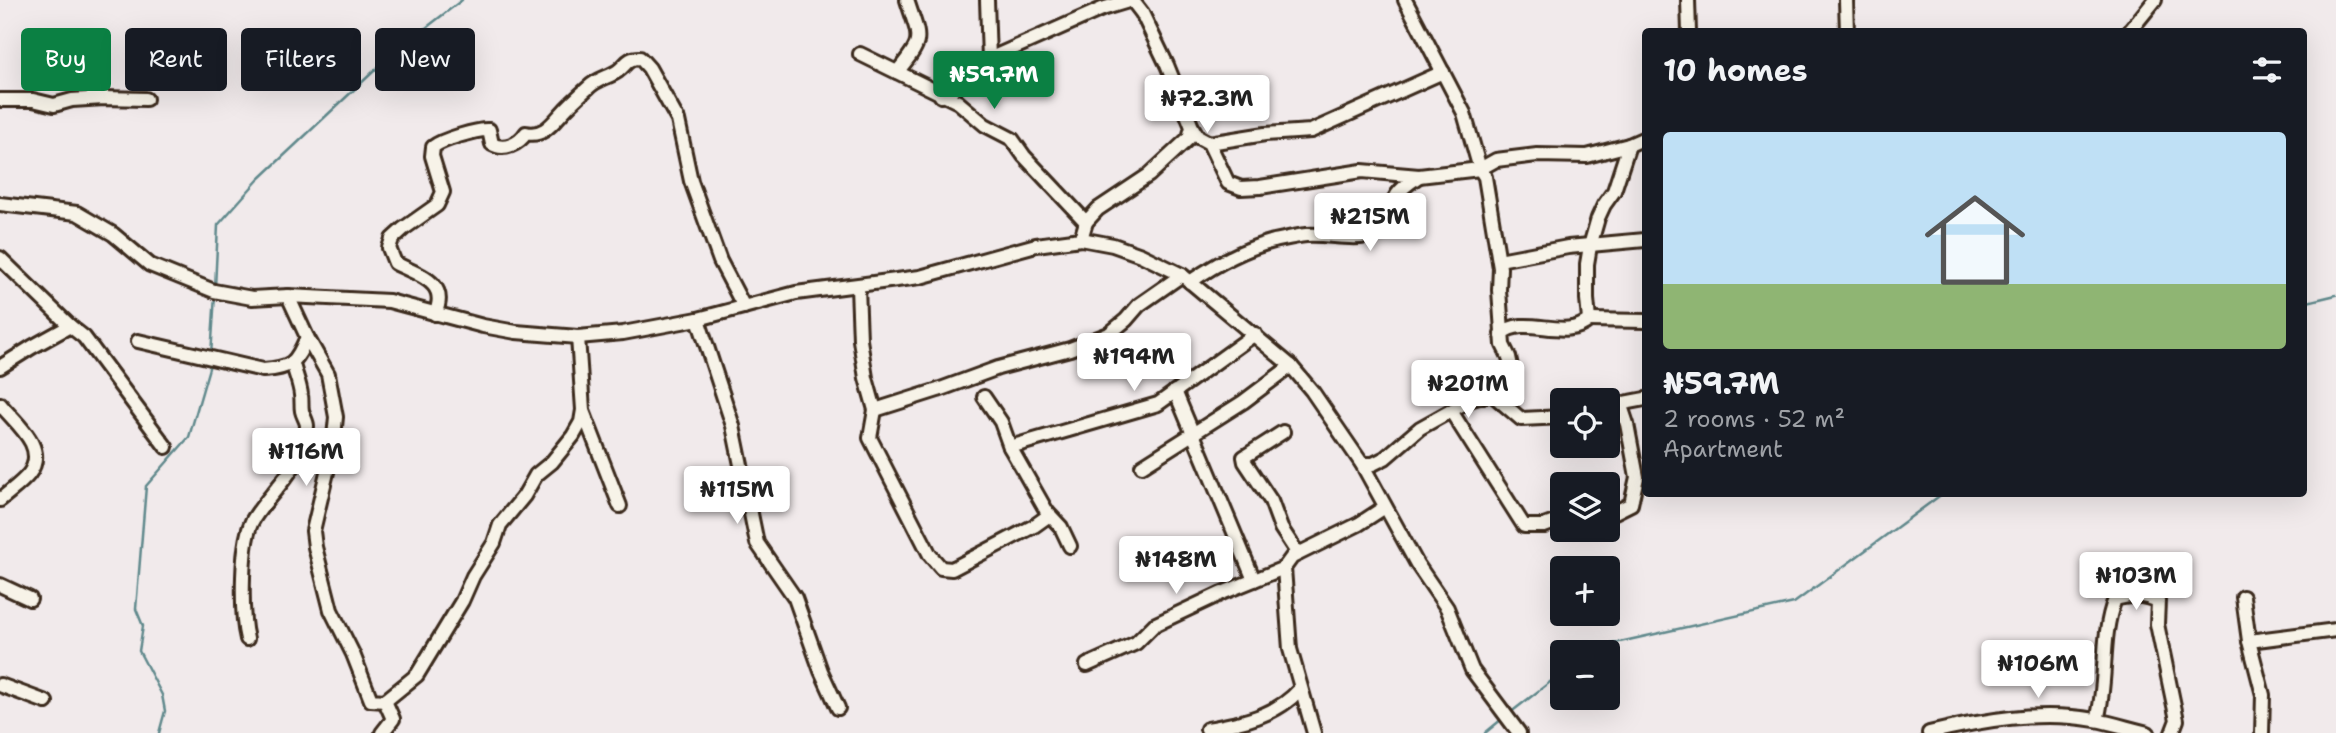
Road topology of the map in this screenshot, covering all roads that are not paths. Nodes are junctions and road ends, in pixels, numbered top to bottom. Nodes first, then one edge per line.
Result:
1 (907, 0) edge
2 (987, 0) edge
3 (1132, 0) edge
4 (1405, 0) edge
5 (1688, 0) edge
6 (1846, 0) edge
7 (2155, 0) edge
8 (1102, 5) edge
9 (1689, 28) edge
10 (1847, 28) edge
11 (2132, 28) edge
12 (860, 54) dead end
13 (989, 60) junction
14 (897, 72) junction
15 (1443, 72) junction
16 (941, 96) junction
17 (0, 100) edge
18 (146, 100) dead end
19 (1192, 127) junction
20 (1642, 139) edge
21 (1209, 143) junction
22 (1629, 145) junction
23 (1480, 169) junction
24 (1419, 176) junction
25 (0, 204) edge
26 (1086, 222) junction
27 (1081, 239) junction
28 (1642, 240) edge
29 (1590, 246) junction
30 (0, 259) edge
31 (1499, 260) junction
32 (1186, 279) junction
33 (858, 287) junction
34 (288, 296) junction
35 (744, 307) junction
36 (435, 314) junction
37 (698, 319) junction
38 (1589, 320) junction
39 (1642, 321) edge
40 (69, 327) junction
41 (1255, 334) junction
42 (1501, 334) junction
43 (307, 337) junction
44 (578, 337) junction
45 (138, 341) dead end
46 (293, 364) junction
47 (1291, 366) junction
48 (0, 367) edge
49 (1175, 391) junction
50 (1493, 395) junction
51 (984, 397) dead end
52 (1642, 399) edge
53 (1620, 403) edge
54 (0, 404) edge
55 (583, 410) junction
56 (875, 410) junction
57 (1451, 411) junction
58 (1620, 413) edge
59 (1550, 418) edge
60 (1194, 432) junction
61 (1283, 432) dead end
62 (166, 447) dead end
63 (1010, 447) junction
64 (1362, 464) junction
65 (1142, 466) dead end
66 (0, 500) edge
67 (620, 506) dead end
68 (1385, 507) junction
69 (1620, 510) edge
70 (1047, 512) junction
71 (1550, 524) edge
72 (1070, 546) dead end
73 (1298, 554) junction
74 (1284, 568) junction
75 (1254, 580) junction
76 (0, 585) edge
77 (2243, 597) dead end
78 (30, 598) dead end
79 (2336, 630) edge
80 (247, 639) dead end
81 (2249, 641) junction
82 (1087, 665) dead end
83 (0, 685) edge
84 (1300, 689) junction
85 (386, 701) junction
86 (46, 702) dead end
87 (838, 708) dead end
88 (2096, 720) junction
89 (1982, 727) edge
90 (1207, 729) dead end
91 (382, 733) edge
92 (1314, 733) edge
93 (1519, 733) edge
94 (1929, 733) edge
95 (2148, 733) edge
96 (2172, 733) edge
97 (2262, 733) edge

1 - 14 street
2 - 13 street
3 - 8 street
3 - 19 street
4 - 15 street
5 - 9 street
6 - 10 street
7 - 11 street
8 - 13 street
12 - 14 street
13 - 16 street
14 - 16 street
15 - 21 street
15 - 23 street
16 - 26 street
17 - 18 street
19 - 21 street
19 - 26 street
20 - 22 street
21 - 24 street
22 - 23 street
22 - 29 street
23 - 24 street
23 - 31 street
24 - 32 street
25 - 34 street
26 - 27 street
27 - 32 street
27 - 33 street
28 - 29 street
29 - 31 street
29 - 38 street
30 - 40 street
31 - 42 street
32 - 41 street
32 - 56 street
33 - 35 street
33 - 56 street
34 - 36 street
34 - 43 street
35 - 36 street
35 - 37 street
36 - 44 street
37 - 44 street
37 - 87 street
38 - 39 street
38 - 42 street
40 - 48 street
40 - 62 street
41 - 47 street
41 - 49 street
42 - 50 street
43 - 46 street
43 - 85 street
44 - 55 street
45 - 46 street
46 - 80 street
47 - 60 street
47 - 64 street
49 - 60 street
49 - 63 street
50 - 57 street
50 - 59 street
51 - 63 street
52 - 53 street
54 - 66 street
55 - 67 street
55 - 85 street
56 - 70 street
57 - 64 street
57 - 71 street
58 - 69 street
60 - 65 street
60 - 75 street
61 - 73 street
63 - 70 street
64 - 68 street
68 - 73 street
68 - 93 street
70 - 72 street
73 - 74 street
74 - 75 street
74 - 84 street
75 - 82 street
76 - 78 street
77 - 81 street
79 - 81 street
81 - 97 street
83 - 86 street
84 - 90 street
84 - 92 street
85 - 91 street
88 - 89 street
88 - 95 street
88 - 96 street
89 - 94 street

